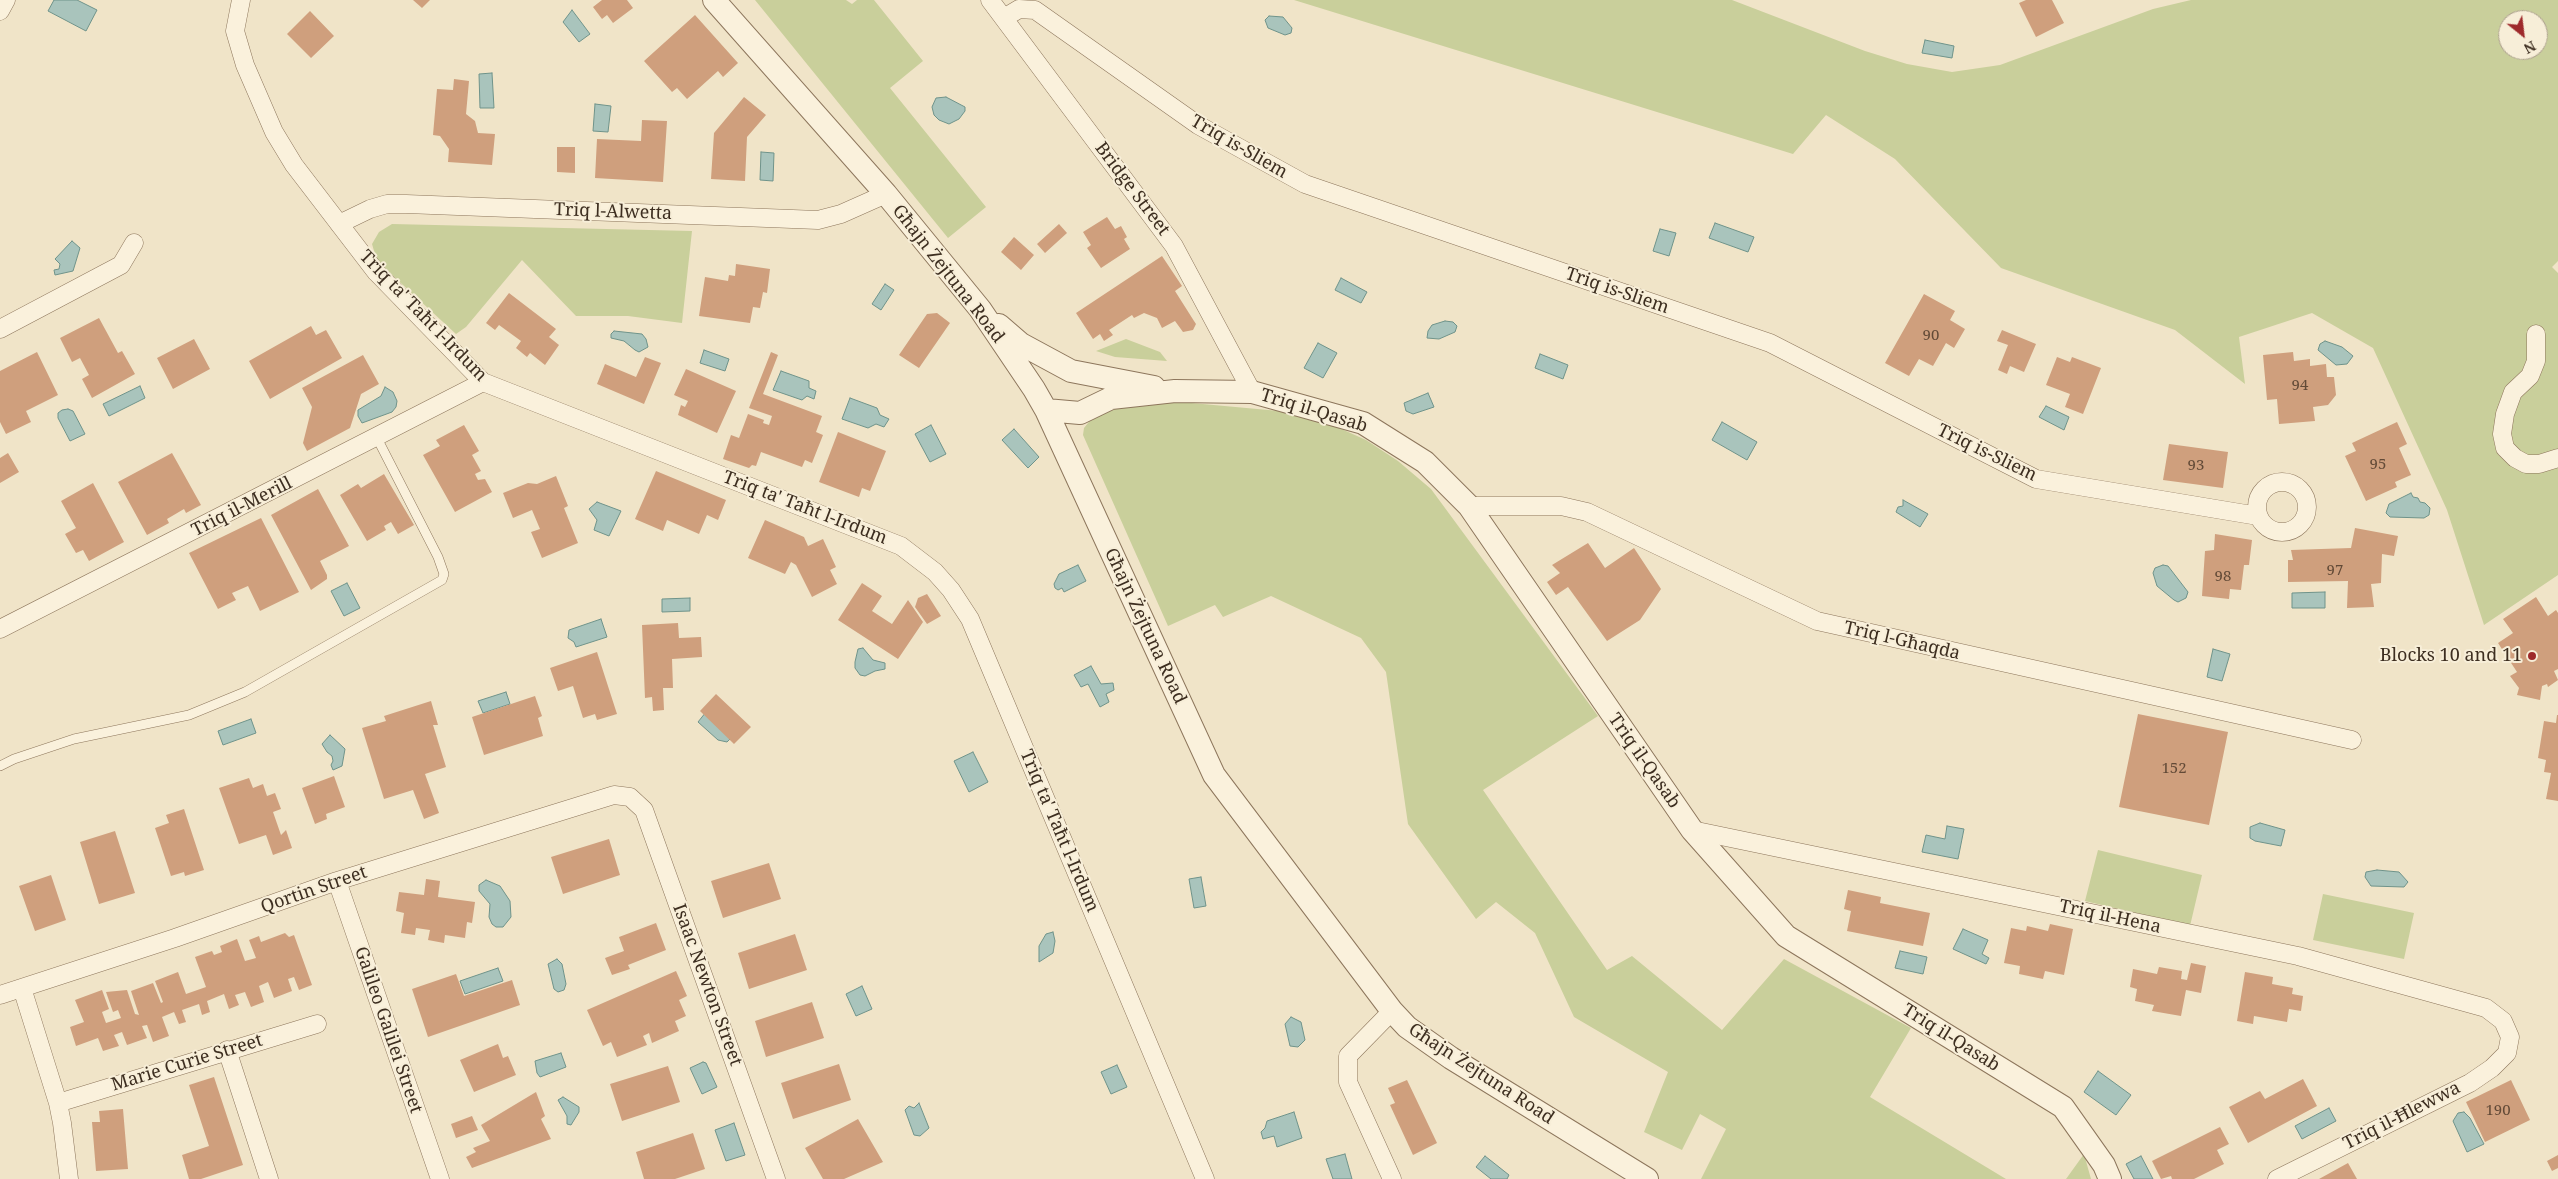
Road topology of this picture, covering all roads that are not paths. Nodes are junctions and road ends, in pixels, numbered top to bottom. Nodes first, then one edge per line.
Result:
1 (6, 0) edge
2 (241, 0) edge
3 (714, 0) edge
4 (990, 0) edge
5 (0, 10) edge
6 (1004, 18) junction
7 (886, 194) junction
8 (339, 224) junction
9 (134, 244) dead end
10 (980, 309) junction
11 (0, 329) edge
12 (2536, 334) dead end
13 (1051, 360) junction
14 (483, 382) junction
15 (1034, 389) junction
16 (1175, 391) junction
17 (1252, 392) junction
18 (1046, 410) junction
19 (377, 438) junction
20 (2558, 458) edge
21 (1468, 506) junction
22 (2258, 516) dead end
23 (0, 630) edge
24 (2352, 740) dead end
25 (0, 766) edge
26 (630, 797) joint
27 (1692, 830) junction
28 (337, 881) junction
29 (22, 988) junction
30 (0, 995) edge
31 (1392, 1011) junction
32 (317, 1024) dead end
33 (2510, 1037) joint
34 (227, 1050) junction
35 (58, 1103) junction
36 (69, 1179) edge
37 (269, 1179) edge
38 (440, 1179) edge
39 (776, 1179) edge
40 (1205, 1179) edge
41 (1392, 1179) edge
42 (1647, 1179) edge
43 (2110, 1179) edge
44 (2277, 1179) edge

1 - 5 street
2 - 8 street, Triq ta' Taħt l-Irdum
3 - 7 street, Għajn Żejtuna Road
4 - 6 street, Bridge Street
6 - 17 street, Bridge Street
6 - 22 street, Triq is-Sliem
7 - 8 street, Triq l-Alwetta
7 - 10 street, Għajn Żejtuna Road
8 - 14 street, Triq ta' Taħt l-Irdum
9 - 11 street
10 - 13 street, Triq il-Qasab
10 - 15 street, Għajn Żejtuna Road
12 - 20 street
13 - 15 street
13 - 16 street, Triq il-Qasab
14 - 19 street, Triq il-Merill
14 - 40 street, Triq ta' Taħt l-Irdum
15 - 18 street, Għajn Żejtuna Road
16 - 17 street, Triq il-Qasab
16 - 18 street, Triq il-Qasab
17 - 21 street, Triq il-Qasab
18 - 31 street, Għajn Żejtuna Road
19 - 23 street, Triq il-Merill
19 - 25 lane
21 - 24 street, Triq l-Għaqda
21 - 27 street, Triq il-Qasab
26 - 28 street, Qortin Street
26 - 39 street, Isaac Newton Street
27 - 33 street, Triq il-Hena
27 - 43 street, Triq il-Qasab
28 - 29 street, Qortin Street
28 - 38 street, Galileo Galilei Street
29 - 30 street, Qortin Street
29 - 35 street
31 - 41 street
31 - 42 street, Għajn Żejtuna Road
32 - 34 street, Marie Curie Street
33 - 44 street, Triq il-Ħlewwa
34 - 35 street, Marie Curie Street
34 - 37 street
35 - 36 street

